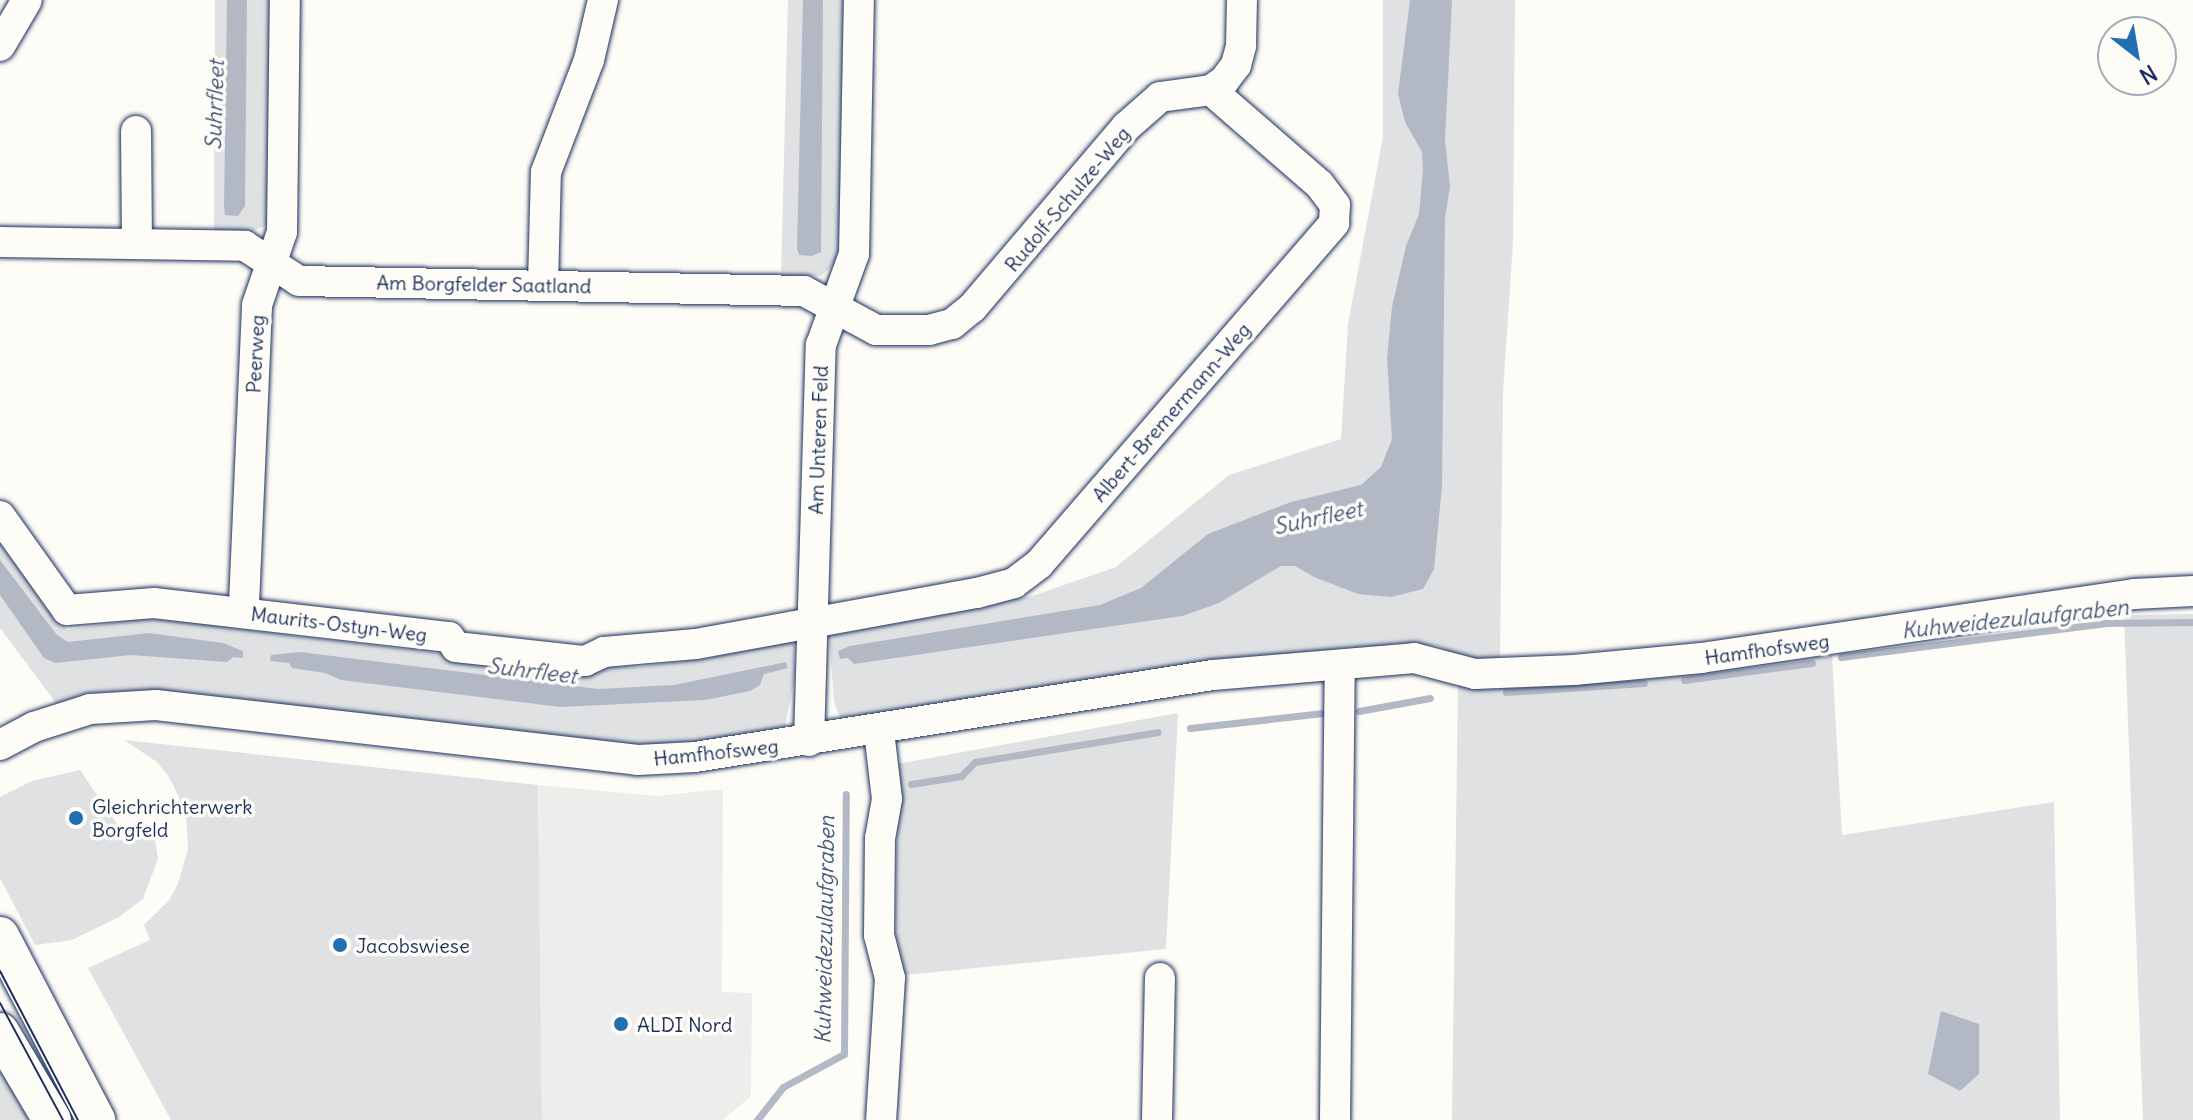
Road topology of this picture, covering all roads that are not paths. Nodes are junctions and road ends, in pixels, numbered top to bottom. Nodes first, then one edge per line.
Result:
1 (27, 0) edge
2 (285, 0) edge
3 (603, 0) edge
4 (859, 0) edge
5 (1242, 0) edge
6 (0, 46) edge
7 (1211, 90) junction
8 (136, 131) dead end
9 (0, 242) edge
10 (137, 244) junction
11 (271, 263) junction
12 (543, 284) junction
13 (836, 310) junction
14 (0, 516) edge
15 (2193, 591) edge
16 (250, 613) junction
17 (813, 621) junction
18 (1340, 665) junction
19 (879, 731) junction
20 (809, 741) junction
21 (0, 745) edge
22 (0, 936) edge
23 (1160, 978) dead end
24 (0, 1032) edge
25 (52, 1120) edge
26 (96, 1120) edge
27 (881, 1120) edge
28 (1157, 1120) edge
29 (1335, 1120) edge

1 - 6 street
2 - 11 street, Peerweg
3 - 12 street
4 - 13 street, Am Unteren Feld
5 - 7 street
7 - 13 street, Rudolf-Schulze-Weg
7 - 17 street, Albert-Bremermann-Weg
8 - 10 street
9 - 10 street, Am Borgfelder Saatland
10 - 11 street, Am Borgfelder Saatland
11 - 12 street, Am Borgfelder Saatland
11 - 16 street, Peerweg
12 - 13 street, Am Borgfelder Saatland
13 - 17 street, Am Unteren Feld
14 - 16 street, Maurits-Ostyn-Weg
15 - 18 street, Hamfhofsweg
16 - 17 street, Maurits-Ostyn-Weg
17 - 20 street, Am Unteren Feld
18 - 19 street, Hamfhofsweg
18 - 29 street
19 - 20 street, Hamfhofsweg
19 - 27 street
20 - 21 street, Hamfhofsweg
22 - 26 main road
23 - 28 street
24 - 25 main road

